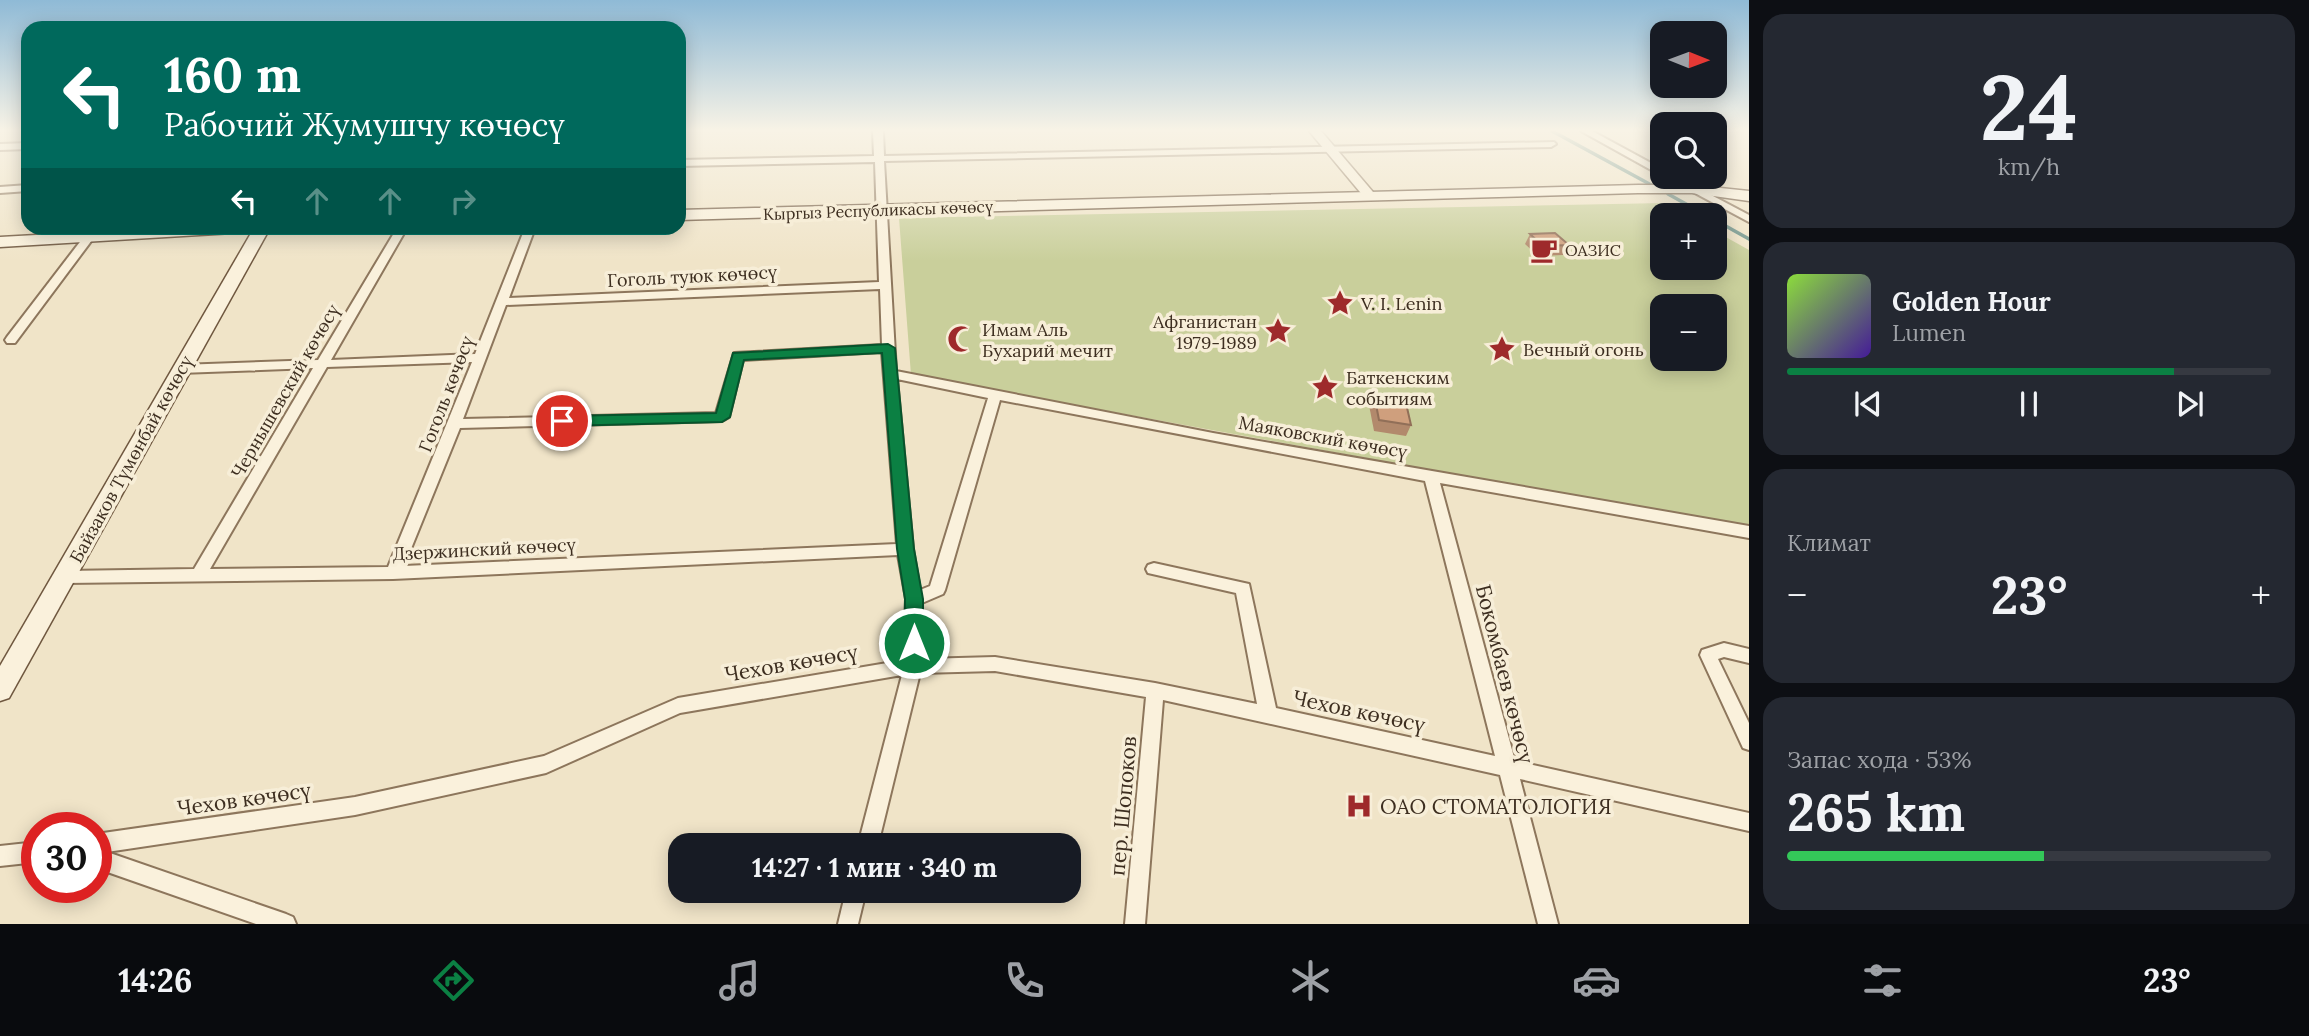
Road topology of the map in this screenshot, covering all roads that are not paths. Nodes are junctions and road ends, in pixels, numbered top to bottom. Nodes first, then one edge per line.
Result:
1 (880, 174) edge
2 (1351, 174) edge
3 (21, 188) edge
4 (1692, 189) junction
5 (0, 190) edge
6 (1369, 195) junction
7 (1749, 196) edge
8 (881, 210) junction
9 (686, 215) edge
10 (1749, 219) edge
11 (108, 235) edge
12 (258, 235) edge
13 (398, 235) edge
14 (527, 235) edge
15 (90, 236) junction
16 (2, 244) edge
17 (885, 285) junction
18 (501, 302) junction
19 (11, 340) dead end
20 (888, 348) junction
21 (478, 358) junction
22 (321, 363) junction
23 (180, 369) junction
24 (892, 374) junction
25 (995, 395) junction
26 (455, 424) junction
27 (1431, 476) junction
28 (1749, 532) edge
29 (905, 549) junction
30 (1154, 569) dead end
31 (199, 573) junction
32 (393, 573) junction
33 (65, 577) junction
34 (914, 599) junction
35 (1749, 656) edge
36 (913, 666) junction
37 (0, 690) edge
38 (1155, 691) junction
39 (1268, 714) junction
40 (1749, 742) edge
41 (1505, 767) junction
42 (1749, 822) edge
43 (871, 833) edge
44 (112, 842) edge
45 (21, 854) edge
46 (0, 856) edge
47 (112, 864) edge
48 (853, 903) edge
49 (286, 924) edge
50 (848, 924) edge
51 (1135, 924) edge
52 (1548, 924) edge

1 - 8 street
2 - 6 street
3 - 5 street
4 - 6 main road, Кыргыз Республикасы көчөсү
4 - 7 main road, Кыргыз Республикасы көчөсү
4 - 10 street
6 - 8 main road, Кыргыз Республикасы көчөсү
8 - 9 main road, Кыргыз Республикасы көчөсү
8 - 17 street
11 - 15 main road
12 - 23 main road, Байзаков Түмөнбай көчөсү
13 - 22 street, Чернышевский көчөсү
14 - 18 street, Гоголь көчөсү
15 - 16 main road
15 - 19 street
17 - 18 street, Гоголь туюк көчөсү
17 - 20 street
18 - 21 street, Гоголь көчөсү
20 - 24 street
20 - 26 street
21 - 22 street
21 - 26 street, Гоголь көчөсү
22 - 23 street
22 - 31 street, Чернышевский көчөсү
23 - 33 main road, Байзаков Түмөнбай көчөсү
24 - 25 street, Маяковский көчөсү
24 - 29 street
25 - 27 street, Маяковский көчөсү
25 - 34 street
26 - 32 street, Гоголь көчөсү
27 - 28 street, Маяковский көчөсү
27 - 41 street, Бокомбаев көчөсү
29 - 32 street, Дзержинский көчөсү
29 - 34 street
30 - 39 street
31 - 32 street, Дзержинский көчөсү
31 - 33 street, Дзержинский көчөсү
33 - 37 main road, Байзаков Түмөнбай көчөсү
34 - 36 street
35 - 40 street
36 - 38 street, Чехов көчөсү
36 - 43 street
36 - 44 street, Чехов көчөсү
38 - 39 street, Чехов көчөсү
38 - 51 street, пер. Шопоков
39 - 41 street, Чехов көчөсү
41 - 42 street, Чехов көчөсү
41 - 52 street, Бокомбаев көчөсү
45 - 46 street
47 - 49 street
48 - 50 street

